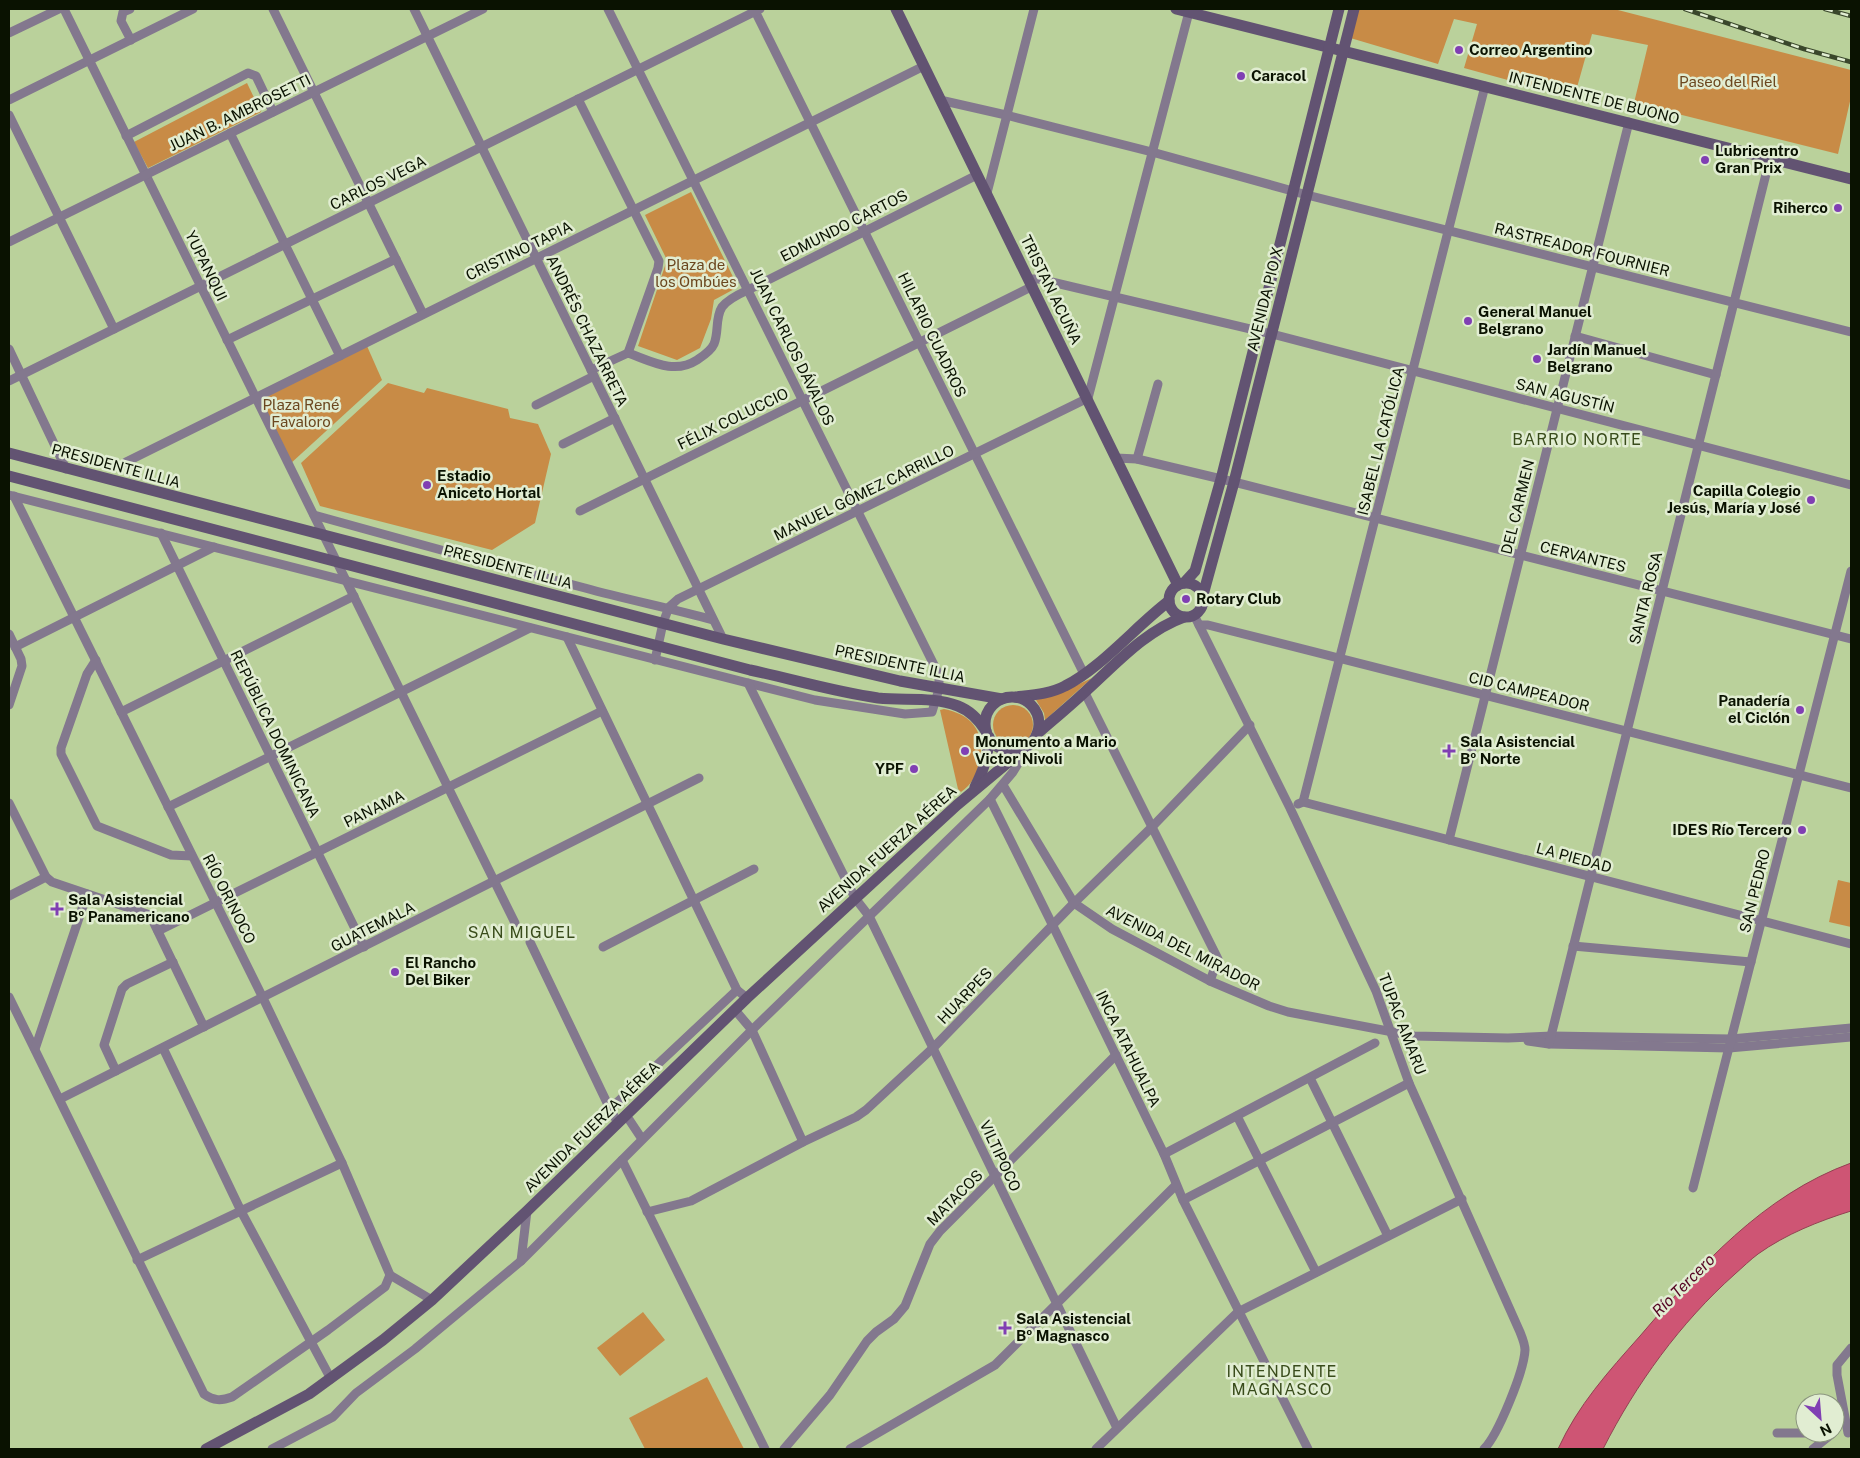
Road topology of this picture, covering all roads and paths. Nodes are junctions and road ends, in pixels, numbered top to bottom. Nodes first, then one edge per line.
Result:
1 (59, 9) edge
2 (64, 9) edge
3 (130, 9) edge
4 (193, 9) edge
5 (273, 9) edge
6 (414, 9) edge
7 (483, 9) edge
8 (608, 9) edge
9 (896, 9) edge
10 (1034, 9) edge
11 (1176, 9) edge
12 (1339, 9) edge
13 (1354, 9) edge
14 (757, 10) edge
15 (1189, 12) junction
16 (9, 33) edge
17 (427, 36) junction
18 (131, 40) junction
19 (1330, 46) junction
20 (1344, 50) junction
21 (89, 60) junction
22 (924, 66) junction
23 (638, 69) junction
24 (1485, 86) junction
25 (314, 92) junction
26 (578, 99) junction
27 (9, 100) edge
28 (940, 100) junction
29 (273, 112) junction
30 (9, 115) edge
31 (1006, 115) junction
32 (811, 122) junction
33 (1629, 122) junction
34 (230, 134) junction
35 (126, 136) junction
36 (482, 147) junction
37 (1152, 152) junction
38 (1770, 158) junction
39 (977, 174) junction
40 (146, 175) junction
41 (1851, 179) edge
42 (694, 180) junction
43 (1293, 191) junction
44 (987, 193) junction
45 (1307, 195) junction
46 (368, 203) junction
47 (632, 210) junction
48 (59, 218) junction
49 (1448, 231) junction
50 (865, 232) junction
51 (9, 242) edge
52 (285, 244) junction
53 (536, 258) junction
54 (396, 259) junction
55 (1593, 267) junction
56 (1031, 282) junction
57 (201, 286) junction
58 (748, 290) junction
59 (1114, 298) junction
60 (312, 299) junction
61 (1734, 302) junction
62 (423, 314) junction
63 (114, 329) junction
64 (1259, 331) junction
65 (1851, 332) edge
66 (1272, 334) junction
67 (1575, 336) junction
68 (227, 340) junction
69 (919, 342) junction
70 (9, 349) edge
71 (628, 353) junction
72 (340, 356) junction
73 (1414, 372) junction
74 (593, 373) junction
75 (22, 375) junction
76 (1716, 375) junction
77 (9, 381) edge
78 (1158, 384) dead end
79 (256, 397) junction
80 (1088, 398) junction
81 (802, 400) junction
82 (536, 405) dead end
83 (1557, 408) junction
84 (615, 418) junction
85 (563, 444) dead end
86 (1698, 445) junction
87 (9, 453) edge
88 (975, 454) junction
89 (1116, 458) junction
90 (1137, 459) junction
91 (126, 462) dead end
92 (66, 469) junction
93 (9, 476) edge
94 (644, 478) junction
95 (1221, 479) junction
96 (1234, 482) junction
97 (1851, 485) edge
98 (11, 495) edge
99 (580, 511) dead end
100 (858, 511) junction
101 (314, 515) junction
102 (1376, 518) junction
103 (161, 534) junction
104 (323, 535) junction
105 (214, 547) junction
106 (1520, 555) junction
107 (336, 563) junction
108 (486, 563) junction
109 (177, 566) junction
110 (1851, 571) edge
111 (482, 576) junction
112 (346, 581) junction
113 (1181, 584) junction
114 (698, 589) junction
115 (1662, 591) junction
116 (354, 596) junction
117 (1203, 596) junction
118 (1169, 601) junction
119 (669, 607) junction
120 (74, 617) junction
121 (1193, 619) junction
122 (714, 620) junction
123 (663, 623) junction
124 (530, 628) junction
125 (9, 634) edge
126 (1835, 635) junction
127 (567, 638) junction
128 (723, 639) junction
129 (1851, 639) edge
130 (658, 646) junction
131 (15, 647) junction
132 (1340, 658) junction
133 (96, 660) junction
134 (655, 660) junction
135 (224, 661) junction
136 (1084, 674) junction
137 (748, 683) junction
138 (401, 692) junction
139 (1085, 693) junction
140 (937, 694) junction
141 (1485, 695) junction
142 (1016, 697) junction
143 (1002, 699) junction
144 (9, 705) edge
145 (602, 711) junction
146 (121, 712) junction
147 (1250, 725) junction
148 (1627, 731) junction
149 (987, 734) junction
150 (1032, 741) junction
151 (271, 756) junction
152 (1799, 774) junction
153 (699, 778) dead end
154 (1003, 785) junction
155 (448, 787) junction
156 (1851, 788) edge
157 (973, 791) junction
158 (990, 799) junction
159 (1303, 802) junction
160 (9, 803) edge
161 (647, 804) junction
162 (168, 807) junction
163 (1290, 808) junction
164 (1152, 827) junction
165 (1449, 840) junction
166 (318, 852) junction
167 (192, 856) junction
168 (754, 869) dead end
169 (1590, 876) junction
170 (46, 877) junction
171 (494, 880) junction
172 (87, 894) junction
173 (9, 896) edge
174 (855, 898) junction
175 (694, 901) junction
176 (216, 903) junction
177 (1074, 904) junction
178 (869, 916) junction
179 (1762, 921) junction
180 (515, 923) dead end
181 (1053, 926) junction
182 (158, 931) junction
183 (530, 942) dead end
184 (1851, 944) edge
185 (1573, 946) junction
186 (364, 947) junction
187 (603, 947) dead end
188 (172, 962) junction
189 (1751, 962) junction
190 (1210, 981) junction
191 (737, 990) junction
192 (9, 997) edge
193 (263, 998) junction
194 (747, 998) junction
195 (734, 1010) junction
196 (204, 1027) junction
197 (1851, 1028) edge
198 (752, 1030) junction
199 (1392, 1032) junction
200 (1851, 1037) edge
201 (1551, 1040) junction
202 (1375, 1043) dead end
203 (1730, 1043) junction
204 (163, 1048) junction
205 (934, 1048) junction
206 (35, 1049) junction
207 (1116, 1055) junction
208 (116, 1071) junction
209 (1310, 1078) junction
210 (1409, 1083) junction
211 (60, 1099) junction
212 (610, 1109) junction
213 (1237, 1116) junction
214 (622, 1119) junction
215 (1333, 1124) junction
216 (642, 1139) junction
217 (803, 1142) junction
218 (1164, 1154) junction
219 (622, 1160) junction
220 (1260, 1160) junction
221 (342, 1164) junction
222 (995, 1177) junction
223 (1176, 1185) junction
224 (1693, 1188) dead end
225 (1462, 1199) junction
226 (1183, 1200) junction
227 (241, 1211) junction
228 (527, 1211) junction
229 (647, 1212) junction
230 (1388, 1236) junction
231 (137, 1260) junction
232 (521, 1261) junction
233 (1316, 1272) junction
234 (390, 1274) junction
235 (432, 1300) junction
236 (1057, 1305) junction
237 (1238, 1312) junction
238 (309, 1342) junction
239 (1851, 1348) edge
240 (331, 1380) junction
241 (1117, 1428) junction
242 (1777, 1433) dead end
243 (1795, 1433) edge
244 (1850, 1433) edge
245 (206, 1449) edge
246 (272, 1449) edge
247 (765, 1449) edge
248 (784, 1449) edge
249 (850, 1449) edge
250 (1096, 1449) edge
251 (1308, 1449) edge
252 (1484, 1449) edge

1 - 16 street
2 - 21 street, YUPANQUI
3 - 18 street
4 - 18 street
5 - 25 street
6 - 17 street, ANDRÉS CHAZARRETA
7 - 17 street, JUAN B. AMBROSETTI
8 - 23 street, JUAN CARLOS DÁVALOS
9 - 22 main road, TRISTAN ACUÑA
10 - 31 street
11 - 15 main road, INTENDENTE DE BUONO
12 - 19 main road, AVENIDA PIO X
13 - 20 main road, AVENIDA PIO X
14 - 23 street, CARLOS VEGA
14 - 32 street, HILARIO CUADROS
15 - 19 main road, INTENDENTE DE BUONO
15 - 37 street
17 - 25 street, JUAN B. AMBROSETTI
17 - 36 street, ANDRÉS CHAZARRETA
18 - 21 street
19 - 20 main road, INTENDENTE DE BUONO
19 - 43 main road, AVENIDA PIO X
20 - 24 main road, INTENDENTE DE BUONO
20 - 45 main road, AVENIDA PIO X
21 - 27 street
21 - 35 street, YUPANQUI
22 - 28 main road, TRISTAN ACUÑA
22 - 32 street, CRISTINO TAPIA
23 - 26 street, CARLOS VEGA
23 - 42 street, JUAN CARLOS DÁVALOS
24 - 33 main road, INTENDENTE DE BUONO
24 - 49 street, ISABEL LA CATÓLICA
25 - 29 street, JUAN B. AMBROSETTI
25 - 46 street
26 - 36 street, CARLOS VEGA
26 - 47 street
28 - 31 street, RASTREADOR FOURNIER
28 - 39 main road, TRISTAN ACUÑA
29 - 34 street, JUAN B. AMBROSETTI
29 - 35 street
30 - 48 street
31 - 37 street, RASTREADOR FOURNIER
31 - 44 street
32 - 42 street, CRISTINO TAPIA
32 - 50 street, HILARIO CUADROS
33 - 38 main road, INTENDENTE DE BUONO
33 - 55 street, DEL CARMEN
34 - 40 street, JUAN B. AMBROSETTI
34 - 52 street
35 - 40 street, YUPANQUI
36 - 46 street, CARLOS VEGA
36 - 53 street, ANDRÉS CHAZARRETA
37 - 43 street, RASTREADOR FOURNIER
37 - 59 street
38 - 41 main road, INTENDENTE DE BUONO
38 - 61 street, SANTA ROSA
39 - 44 main road, TRISTAN ACUÑA
39 - 50 street, EDMUNDO CARTOS
40 - 48 street, JUAN B. AMBROSETTI
40 - 57 street, YUPANQUI
42 - 47 street, CRISTINO TAPIA
42 - 58 street, JUAN CARLOS DÁVALOS
43 - 45 street, RASTREADOR FOURNIER
43 - 64 main road, AVENIDA PIO X
44 - 56 main road, TRISTAN ACUÑA
45 - 49 street, RASTREADOR FOURNIER
45 - 66 main road, AVENIDA PIO X
46 - 52 street, CARLOS VEGA
46 - 54 street
47 - 53 street, CRISTINO TAPIA
47 - 71 street
48 - 51 street, JUAN B. AMBROSETTI
48 - 63 street
49 - 55 street, RASTREADOR FOURNIER
49 - 73 street, ISABEL LA CATÓLICA
50 - 58 street, EDMUNDO CARTOS
50 - 69 street, HILARIO CUADROS
52 - 57 street, CARLOS VEGA
52 - 60 street
53 - 62 street, CRISTINO TAPIA
53 - 74 street, ANDRÉS CHAZARRETA
54 - 60 street
54 - 62 street
55 - 61 street, RASTREADOR FOURNIER
55 - 67 street, DEL CARMEN
56 - 59 street, SAN AGUSTÍN
56 - 69 street, FÉLIX COLUCCIO
56 - 80 main road, TRISTAN ACUÑA
57 - 63 street, CARLOS VEGA
57 - 68 street, YUPANQUI
58 - 71 street, EDMUNDO CARTOS
58 - 81 street, JUAN CARLOS DÁVALOS
59 - 64 street, SAN AGUSTÍN
59 - 80 street
60 - 68 street
60 - 72 street
61 - 65 street, RASTREADOR FOURNIER
61 - 76 street, SANTA ROSA
62 - 72 street, CRISTINO TAPIA
63 - 75 street, CARLOS VEGA
64 - 66 street, SAN AGUSTÍN
64 - 95 main road, AVENIDA PIO X
66 - 73 street, SAN AGUSTÍN
66 - 96 main road, AVENIDA PIO X
67 - 76 street
67 - 83 street, DEL CARMEN
68 - 79 street, YUPANQUI
69 - 81 street, FÉLIX COLUCCIO
69 - 88 street, HILARIO CUADROS
70 - 75 street
71 - 74 street
72 - 79 street, CRISTINO TAPIA
73 - 83 street, SAN AGUSTÍN
73 - 102 street, ISABEL LA CATÓLICA
74 - 82 street
74 - 84 street, ANDRÉS CHAZARRETA
75 - 77 street, CARLOS VEGA
75 - 92 street
76 - 86 street, SANTA ROSA
78 - 90 street
79 - 91 street, CRISTINO TAPIA
79 - 101 street, YUPANQUI
80 - 88 street, MANUEL GÓMEZ CARRILLO
80 - 89 main road, TRISTAN ACUÑA
81 - 94 street, FÉLIX COLUCCIO
81 - 100 street, JUAN CARLOS DÁVALOS
83 - 86 street, SAN AGUSTÍN
83 - 106 street, DEL CARMEN
84 - 85 street
84 - 94 street, ANDRÉS CHAZARRETA
86 - 97 street, SAN AGUSTÍN
86 - 115 street, SANTA ROSA
87 - 92 main road, PRESIDENTE ILLIA
88 - 100 street, MANUEL GÓMEZ CARRILLO
88 - 136 street, HILARIO CUADROS
89 - 90 street, CERVANTES
89 - 113 main road, TRISTAN ACUÑA
90 - 95 street, CERVANTES
92 - 104 main road, PRESIDENTE ILLIA
93 - 107 main road, PRESIDENTE ILLIA
94 - 99 street, FÉLIX COLUCCIO
94 - 114 street, ANDRÉS CHAZARRETA
95 - 96 street, CERVANTES
95 - 113 main road, AVENIDA PIO X
96 - 102 street, CERVANTES
96 - 117 main road, AVENIDA PIO X
98 - 103 street
98 - 120 street, RÍO ORINOCO
100 - 114 street, MANUEL GÓMEZ CARRILLO
100 - 140 street, JUAN CARLOS DÁVALOS
101 - 104 street, YUPANQUI
101 - 108 street
102 - 106 street, CERVANTES
102 - 132 street, ISABEL LA CATÓLICA
103 - 105 street
103 - 109 street, REPÚBLICA DOMINICANA
104 - 107 street, YUPANQUI
104 - 111 main road, PRESIDENTE ILLIA
105 - 109 street
105 - 112 street
106 - 115 street, CERVANTES
106 - 141 street, DEL CARMEN
107 - 112 street, YUPANQUI
107 - 130 main road, PRESIDENTE ILLIA
108 - 111 street
108 - 119 street
109 - 120 street
109 - 135 street, REPÚBLICA DOMINICANA
110 - 126 street, SAN PEDRO
111 - 123 main road, PRESIDENTE ILLIA
112 - 116 street, YUPANQUI
112 - 124 street
113 - 117 main road
113 - 118 main road
114 - 119 street, MANUEL GÓMEZ CARRILLO
114 - 122 street, ANDRÉS CHAZARRETA
115 - 126 street, CERVANTES
115 - 148 street, SANTA ROSA
116 - 135 street
116 - 138 street, YUPANQUI
117 - 121 main road
118 - 121 main road
118 - 136 main road
119 - 122 street
119 - 123 street
120 - 131 street
120 - 133 street, RÍO ORINOCO
121 - 132 street, CID CAMPEADOR
121 - 139 main road, AVENIDA FUERZA AÉREA
121 - 147 street, TUPAC AMARU
122 - 128 street, ANDRÉS CHAZARRETA
123 - 128 main road, PRESIDENTE ILLIA
123 - 130 street
124 - 127 street
124 - 138 street
125 - 131 street
126 - 129 street, CERVANTES
126 - 152 street, SAN PEDRO
127 - 134 street
127 - 145 street
128 - 140 main road, PRESIDENTE ILLIA
130 - 134 street
130 - 140 main road, PRESIDENTE ILLIA
131 - 144 street
132 - 141 street, CID CAMPEADOR
132 - 159 street, ISABEL LA CATÓLICA
133 - 146 street, RÍO ORINOCO
133 - 167 street
134 - 137 street
135 - 146 street
135 - 151 street, REPÚBLICA DOMINICANA
136 - 142 main road
137 - 140 street
137 - 174 street, VILTIPOCO
138 - 151 street
138 - 155 street, YUPANQUI
139 - 150 main road, AVENIDA FUERZA AÉREA
139 - 164 street
140 - 143 main road, PRESIDENTE ILLIA
140 - 149 main road, PRESIDENTE ILLIA
141 - 148 street, CID CAMPEADOR
141 - 165 street, DEL CARMEN
142 - 143 main road
142 - 150 main road
143 - 149 main road
145 - 155 street, PANAMA
145 - 161 street
146 - 162 street, RÍO ORINOCO
147 - 163 street, TUPAC AMARU
147 - 164 street, HUARPES
148 - 152 street, CID CAMPEADOR
148 - 169 street, SANTA ROSA
149 - 150 main road
149 - 157 main road
150 - 154 street
150 - 157 main road, AVENIDA FUERZA AÉREA
151 - 162 street
151 - 166 street, REPÚBLICA DOMINICANA
152 - 156 street, CID CAMPEADOR
152 - 179 street, SAN PEDRO
153 - 161 street, GUATEMALA
154 - 158 street
154 - 177 street, AVENIDA DEL MIRADOR
155 - 166 street, PANAMA
155 - 171 street, YUPANQUI
157 - 174 main road, AVENIDA FUERZA AÉREA
158 - 178 street
158 - 181 street, INCA ATAHUALPA
159 - 163 street
159 - 165 street, LA PIEDAD
160 - 170 street
161 - 171 street, GUATEMALA
161 - 175 street
162 - 167 street, RÍO ORINOCO
163 - 199 street, TUPAC AMARU
164 - 177 street, HUARPES
164 - 190 street
165 - 169 street, LA PIEDAD
166 - 176 street, PANAMA
166 - 186 street, REPÚBLICA DOMINICANA
167 - 176 street, RÍO ORINOCO
168 - 175 street
169 - 179 street, LA PIEDAD
169 - 185 street, SANTA ROSA
170 - 172 street
170 - 173 street
171 - 180 street, YUPANQUI
171 - 186 street, GUATEMALA
172 - 182 street
172 - 206 street
174 - 178 street, VILTIPOCO
174 - 194 main road, AVENIDA FUERZA AÉREA
175 - 187 street
175 - 191 street
176 - 182 street, PANAMA
176 - 193 street, RÍO ORINOCO
177 - 181 street, HUARPES
177 - 190 street, AVENIDA DEL MIRADOR
178 - 198 street
178 - 205 street, VILTIPOCO
179 - 184 street, LA PIEDAD
179 - 189 street, SAN PEDRO
181 - 205 street, HUARPES
181 - 207 street, INCA ATAHUALPA
182 - 188 street
183 - 212 street
185 - 189 street
185 - 201 street, SANTA ROSA
186 - 193 street, GUATEMALA
188 - 196 street
188 - 208 street
189 - 203 street, SAN PEDRO
190 - 199 street, AVENIDA DEL MIRADOR
191 - 194 street
191 - 212 street
192 - 206 street
193 - 196 street, GUATEMALA
193 - 221 street, RÍO ORINOCO
194 - 195 main road, AVENIDA FUERZA AÉREA
195 - 198 street
195 - 214 main road, AVENIDA FUERZA AÉREA
196 - 204 street, GUATEMALA
197 - 203 street, AVENIDA DEL MIRADOR
198 - 216 street
198 - 217 street
199 - 201 street, AVENIDA DEL MIRADOR
199 - 210 street, TUPAC AMARU
200 - 203 street, AVENIDA DEL MIRADOR
201 - 203 street, AVENIDA DEL MIRADOR
202 - 209 street
203 - 224 street, SAN PEDRO
204 - 208 street, GUATEMALA
204 - 227 street
205 - 217 street, HUARPES
205 - 222 street, VILTIPOCO
206 - 211 street
207 - 218 street, INCA ATAHUALPA
207 - 222 street, MATACOS
208 - 211 street, GUATEMALA
209 - 213 street
209 - 215 street
210 - 215 street
210 - 225 street, TUPAC AMARU
211 - 231 street
212 - 214 street
213 - 218 street
213 - 220 street
214 - 216 street
214 - 228 main road, AVENIDA FUERZA AÉREA
215 - 220 street
215 - 230 street
216 - 219 street
217 - 229 street, HUARPES
218 - 223 street, INCA ATAHUALPA
219 - 229 street
219 - 232 street
220 - 226 street
220 - 233 street
221 - 227 street
221 - 234 street, RÍO ORINOCO
222 - 236 street, VILTIPOCO
222 - 248 street, MATACOS
223 - 226 street, INCA ATAHUALPA
223 - 236 street
225 - 230 street
225 - 252 street, TUPAC AMARU
226 - 237 street, INCA ATAHUALPA
227 - 231 street
227 - 238 street
228 - 232 street
228 - 235 main road, AVENIDA FUERZA AÉREA
229 - 247 street
230 - 233 street
231 - 238 street
232 - 246 street
233 - 237 street
234 - 235 street
234 - 238 street
235 - 240 main road, AVENIDA FUERZA AÉREA
236 - 241 street, VILTIPOCO
236 - 249 street
237 - 241 street
237 - 251 street, INCA ATAHUALPA
238 - 240 street
239 - 244 street
240 - 245 main road, AVENIDA FUERZA AÉREA
241 - 250 street
242 - 243 street

